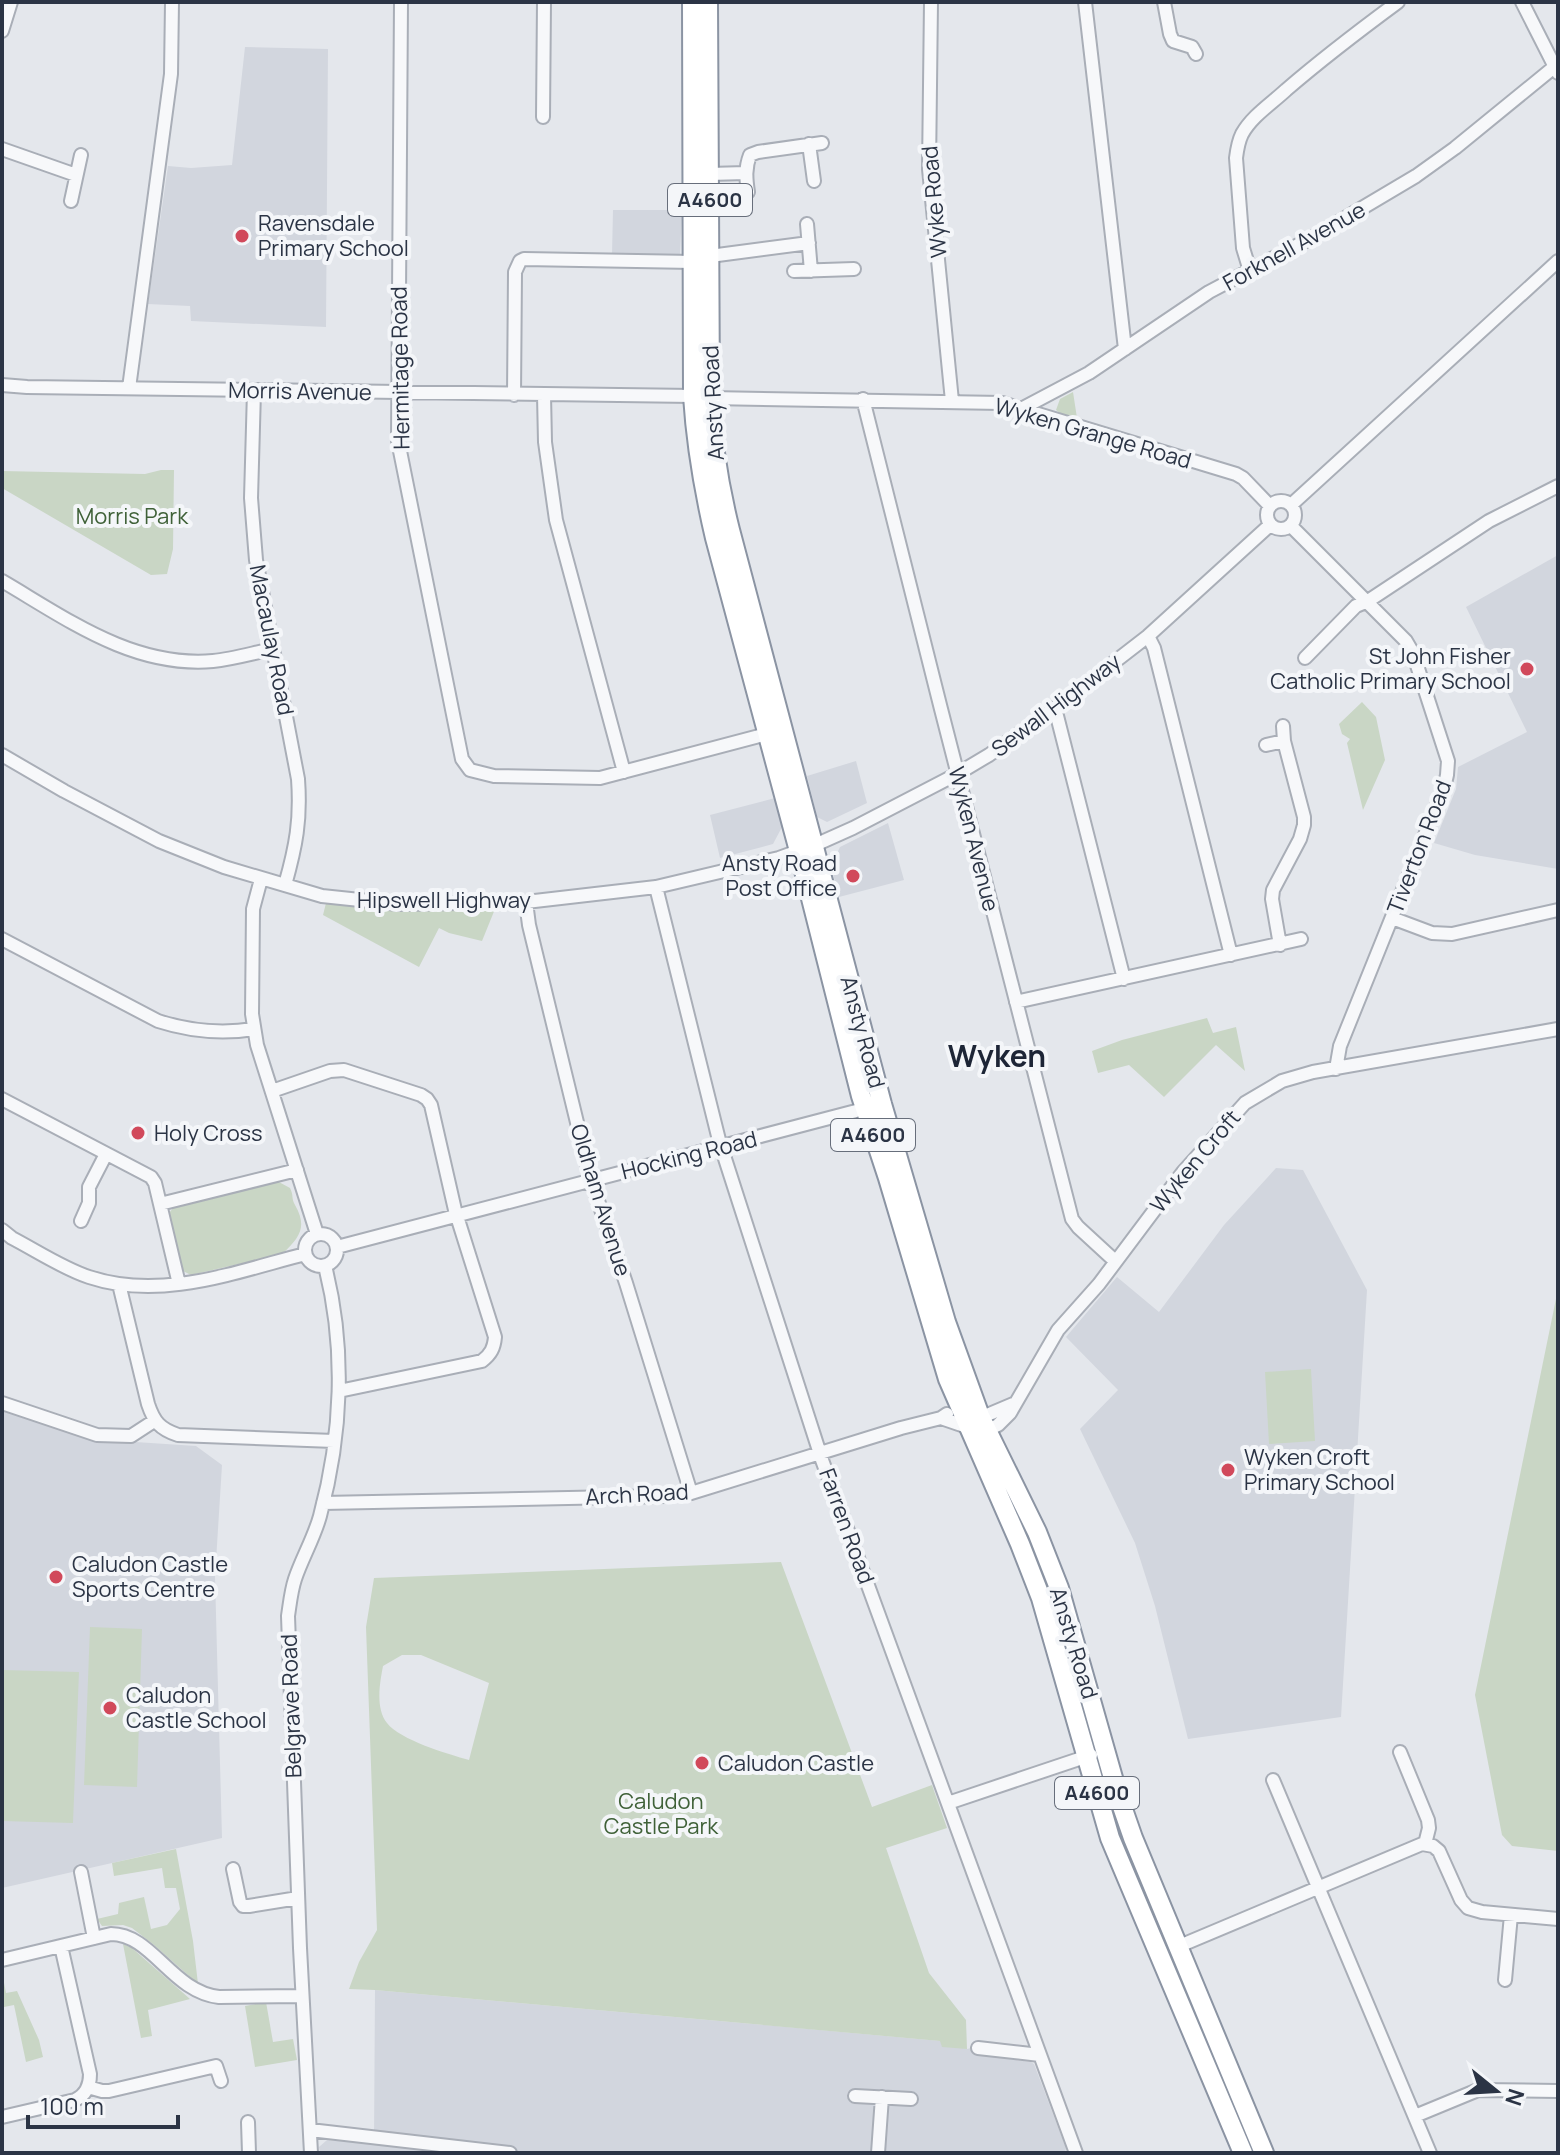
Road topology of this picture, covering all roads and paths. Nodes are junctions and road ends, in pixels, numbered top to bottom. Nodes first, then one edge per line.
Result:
1 (11, 2) edge
2 (172, 2) edge
3 (401, 2) edge
4 (544, 2) edge
5 (692, 2) edge
6 (708, 2) edge
7 (931, 2) edge
8 (1085, 2) edge
9 (1164, 2) edge
10 (1398, 2) edge
11 (1522, 2) edge
12 (2, 31) edge
13 (1196, 54) dead end
14 (1557, 68) edge
15 (543, 117) dead end
16 (2, 149) edge
17 (81, 155) dead end
18 (746, 173) junction
19 (709, 174) junction
20 (76, 175) junction
21 (814, 181) dead end
22 (748, 192) dead end
23 (71, 201) dead end
24 (807, 224) dead end
25 (809, 243) junction
26 (701, 259) junction
27 (1558, 261) edge
28 (854, 269) dead end
29 (794, 271) dead end
30 (811, 271) junction
31 (1250, 271) junction
32 (1125, 349) junction
33 (2, 385) edge
34 (129, 388) junction
35 (254, 391) junction
36 (397, 392) junction
37 (514, 395) junction
38 (544, 395) junction
39 (701, 397) junction
40 (863, 399) junction
41 (952, 401) junction
42 (1021, 409) junction
43 (1558, 486) edge
44 (1291, 505) junction
45 (1270, 506) junction
46 (1270, 525) junction
47 (1291, 526) junction
48 (2, 581) edge
49 (1368, 601) junction
50 (1148, 636) junction
51 (273, 649) junction
52 (1305, 658) dead end
53 (1055, 708) junction
54 (1283, 726) dead end
55 (767, 734) junction
56 (1284, 741) junction
57 (1266, 745) dead end
58 (2, 755) edge
59 (624, 772) junction
60 (957, 774) junction
61 (807, 848) junction
62 (261, 879) junction
63 (285, 885) junction
64 (656, 887) junction
65 (526, 902) junction
66 (1558, 910) edge
67 (1392, 918) junction
68 (2, 939) edge
69 (1301, 939) dead end
70 (1280, 945) junction
71 (1231, 955) junction
72 (1124, 979) junction
73 (1016, 1002) junction
74 (254, 1029) junction
75 (1558, 1029) edge
76 (1336, 1069) junction
77 (272, 1091) junction
78 (2, 1099) edge
79 (868, 1108) junction
80 (721, 1147) junction
81 (106, 1154) junction
82 (297, 1170) junction
83 (591, 1180) junction
84 (160, 1204) junction
85 (456, 1215) junction
86 (81, 1221) dead end
87 (2, 1230) edge
88 (317, 1234) junction
89 (337, 1247) junction
90 (305, 1254) junction
91 (1115, 1261) junction
92 (325, 1266) junction
93 (119, 1284) junction
94 (179, 1284) junction
95 (339, 1391) junction
96 (2, 1403) edge
97 (154, 1421) junction
98 (974, 1422) junction
99 (334, 1441) junction
100 (820, 1454) junction
101 (691, 1493) junction
102 (323, 1503) junction
103 (1105, 1750) junction
104 (1400, 1752) dead end
105 (1086, 1756) junction
106 (1273, 1780) dead end
107 (948, 1803) junction
108 (1425, 1844) junction
109 (233, 1869) dead end
110 (81, 1872) dead end
111 (1318, 1888) junction
112 (298, 1898) junction
113 (1511, 1915) junction
114 (1558, 1919) edge
115 (94, 1938) junction
116 (61, 1946) junction
117 (1177, 1947) junction
118 (2, 1960) edge
119 (1505, 1980) dead end
120 (302, 1996) junction
121 (1194, 2038) junction
122 (978, 2048) dead end
123 (1040, 2055) junction
124 (221, 2081) dead end
125 (88, 2087) junction
126 (1558, 2091) edge
127 (855, 2096) dead end
128 (882, 2097) junction
129 (911, 2099) dead end
130 (1415, 2116) junction
131 (2, 2117) edge
132 (248, 2122) dead end
133 (310, 2130) junction
134 (249, 2153) edge
135 (311, 2153) edge
136 (510, 2153) edge
137 (878, 2153) edge
138 (1076, 2153) edge
139 (1243, 2153) edge
140 (1264, 2153) edge
141 (1430, 2153) edge

1 - 12 street
2 - 34 street
3 - 36 street, Hermitage Road
4 - 15 street
5 - 26 highway, Ansty Road / A4600
6 - 19 highway, Ansty Road / A4600
7 - 41 street, Wyke Road
8 - 32 street
9 - 13 street
10 - 31 street
11 - 14 street
14 - 31 street, Forknell Avenue
16 - 20 street
17 - 20 street
18 - 19 street
18 - 21 street
18 - 22 street
19 - 26 highway, Ansty Road / A4600
20 - 23 street
24 - 25 street
25 - 26 street
25 - 30 street
26 - 37 street
26 - 39 highway, Ansty Road / A4600
27 - 44 street
28 - 30 street
29 - 30 street
31 - 32 street, Forknell Avenue
32 - 42 street, Forknell Avenue
33 - 34 street, Morris Avenue
34 - 35 street, Morris Avenue
35 - 36 street, Morris Avenue
35 - 51 street, Macaulay Road
36 - 37 street, Morris Avenue
36 - 59 street, Hermitage Road
37 - 38 street, Morris Avenue
38 - 39 street, Morris Avenue
38 - 59 street
39 - 40 street, Wyken Grange Road
39 - 55 highway, Ansty Road / A4600
39 - 61 highway, Ansty Road / A4600
40 - 41 street, Wyken Grange Road
40 - 60 street, Wyken Avenue
41 - 42 street, Wyken Grange Road
42 - 45 street, Wyken Grange Road
43 - 49 street
44 - 45 street
44 - 47 street
45 - 46 street
46 - 47 street
46 - 50 street, Sewall Highway
47 - 49 street, Tiverton Road
48 - 51 street
49 - 52 street
49 - 67 street, Tiverton Road
50 - 53 street, Sewall Highway
50 - 71 street
51 - 63 street, Macaulay Road
53 - 60 street, Sewall Highway
53 - 72 street
54 - 56 street
55 - 59 street
55 - 61 highway, Ansty Road / A4600
56 - 57 street
56 - 70 street
58 - 62 street, Hipswell Highway
60 - 61 street, Sewall Highway
60 - 73 street, Wyken Avenue
61 - 64 street, Hipswell Highway
61 - 79 highway, Ansty Road / A4600
62 - 63 street, Hipswell Highway
62 - 74 street
63 - 65 street, Hipswell Highway
64 - 65 street, Hipswell Highway
64 - 80 street, Farren Road
65 - 83 street, Oldham Avenue
66 - 67 street
67 - 76 street, Tiverton Road
68 - 74 street
69 - 70 street
70 - 71 street
71 - 72 street
72 - 73 street
73 - 91 street, Wyken Avenue
74 - 77 street
75 - 76 street, Wyken Croft
76 - 91 street, Wyken Croft
77 - 82 street
77 - 85 street
78 - 81 street
79 - 80 street, Hocking Road
79 - 98 highway, Ansty Road / A4600
80 - 83 street, Hocking Road
80 - 100 street, Farren Road
81 - 84 street
81 - 86 street
82 - 84 street
82 - 88 street
83 - 85 street, Hocking Road
83 - 101 street, Oldham Avenue
84 - 94 street
85 - 89 street, Hocking Road
85 - 95 street
87 - 93 street
88 - 89 street
88 - 90 street
89 - 92 street
90 - 92 street
90 - 94 street
91 - 98 street, Wyken Croft
92 - 95 street, Belgrave Road
93 - 94 street
93 - 97 street
95 - 99 street, Belgrave Road
96 - 97 street
97 - 99 street
98 - 100 street, Arch Road
98 - 103 highway, Ansty Road / A4600
98 - 105 highway, Ansty Road / A4600
99 - 102 street, Belgrave Road
100 - 101 street, Arch Road
100 - 107 street, Farren Road
101 - 102 street, Arch Road
102 - 112 street, Belgrave Road
103 - 105 street
103 - 117 highway, Ansty Road / A4600
104 - 108 street
105 - 107 street
105 - 121 highway, Ansty Road / A4600
106 - 111 street
107 - 123 street, Farren Road
108 - 111 street
108 - 113 street
109 - 112 street
110 - 115 street
111 - 117 street
111 - 130 street
112 - 120 street, Belgrave Road
113 - 114 street
113 - 119 street
115 - 116 street
115 - 120 street
116 - 118 street
116 - 125 street
117 - 121 highway
117 - 140 highway, Ansty Road / A4600
120 - 133 street, Belgrave Road
121 - 139 highway, Ansty Road / A4600
122 - 123 street
123 - 138 street, Farren Road
124 - 125 street
125 - 131 street
126 - 130 street
127 - 128 street
128 - 129 street
128 - 137 street
130 - 141 street
132 - 134 street
133 - 135 street, Belgrave Road
133 - 136 street

